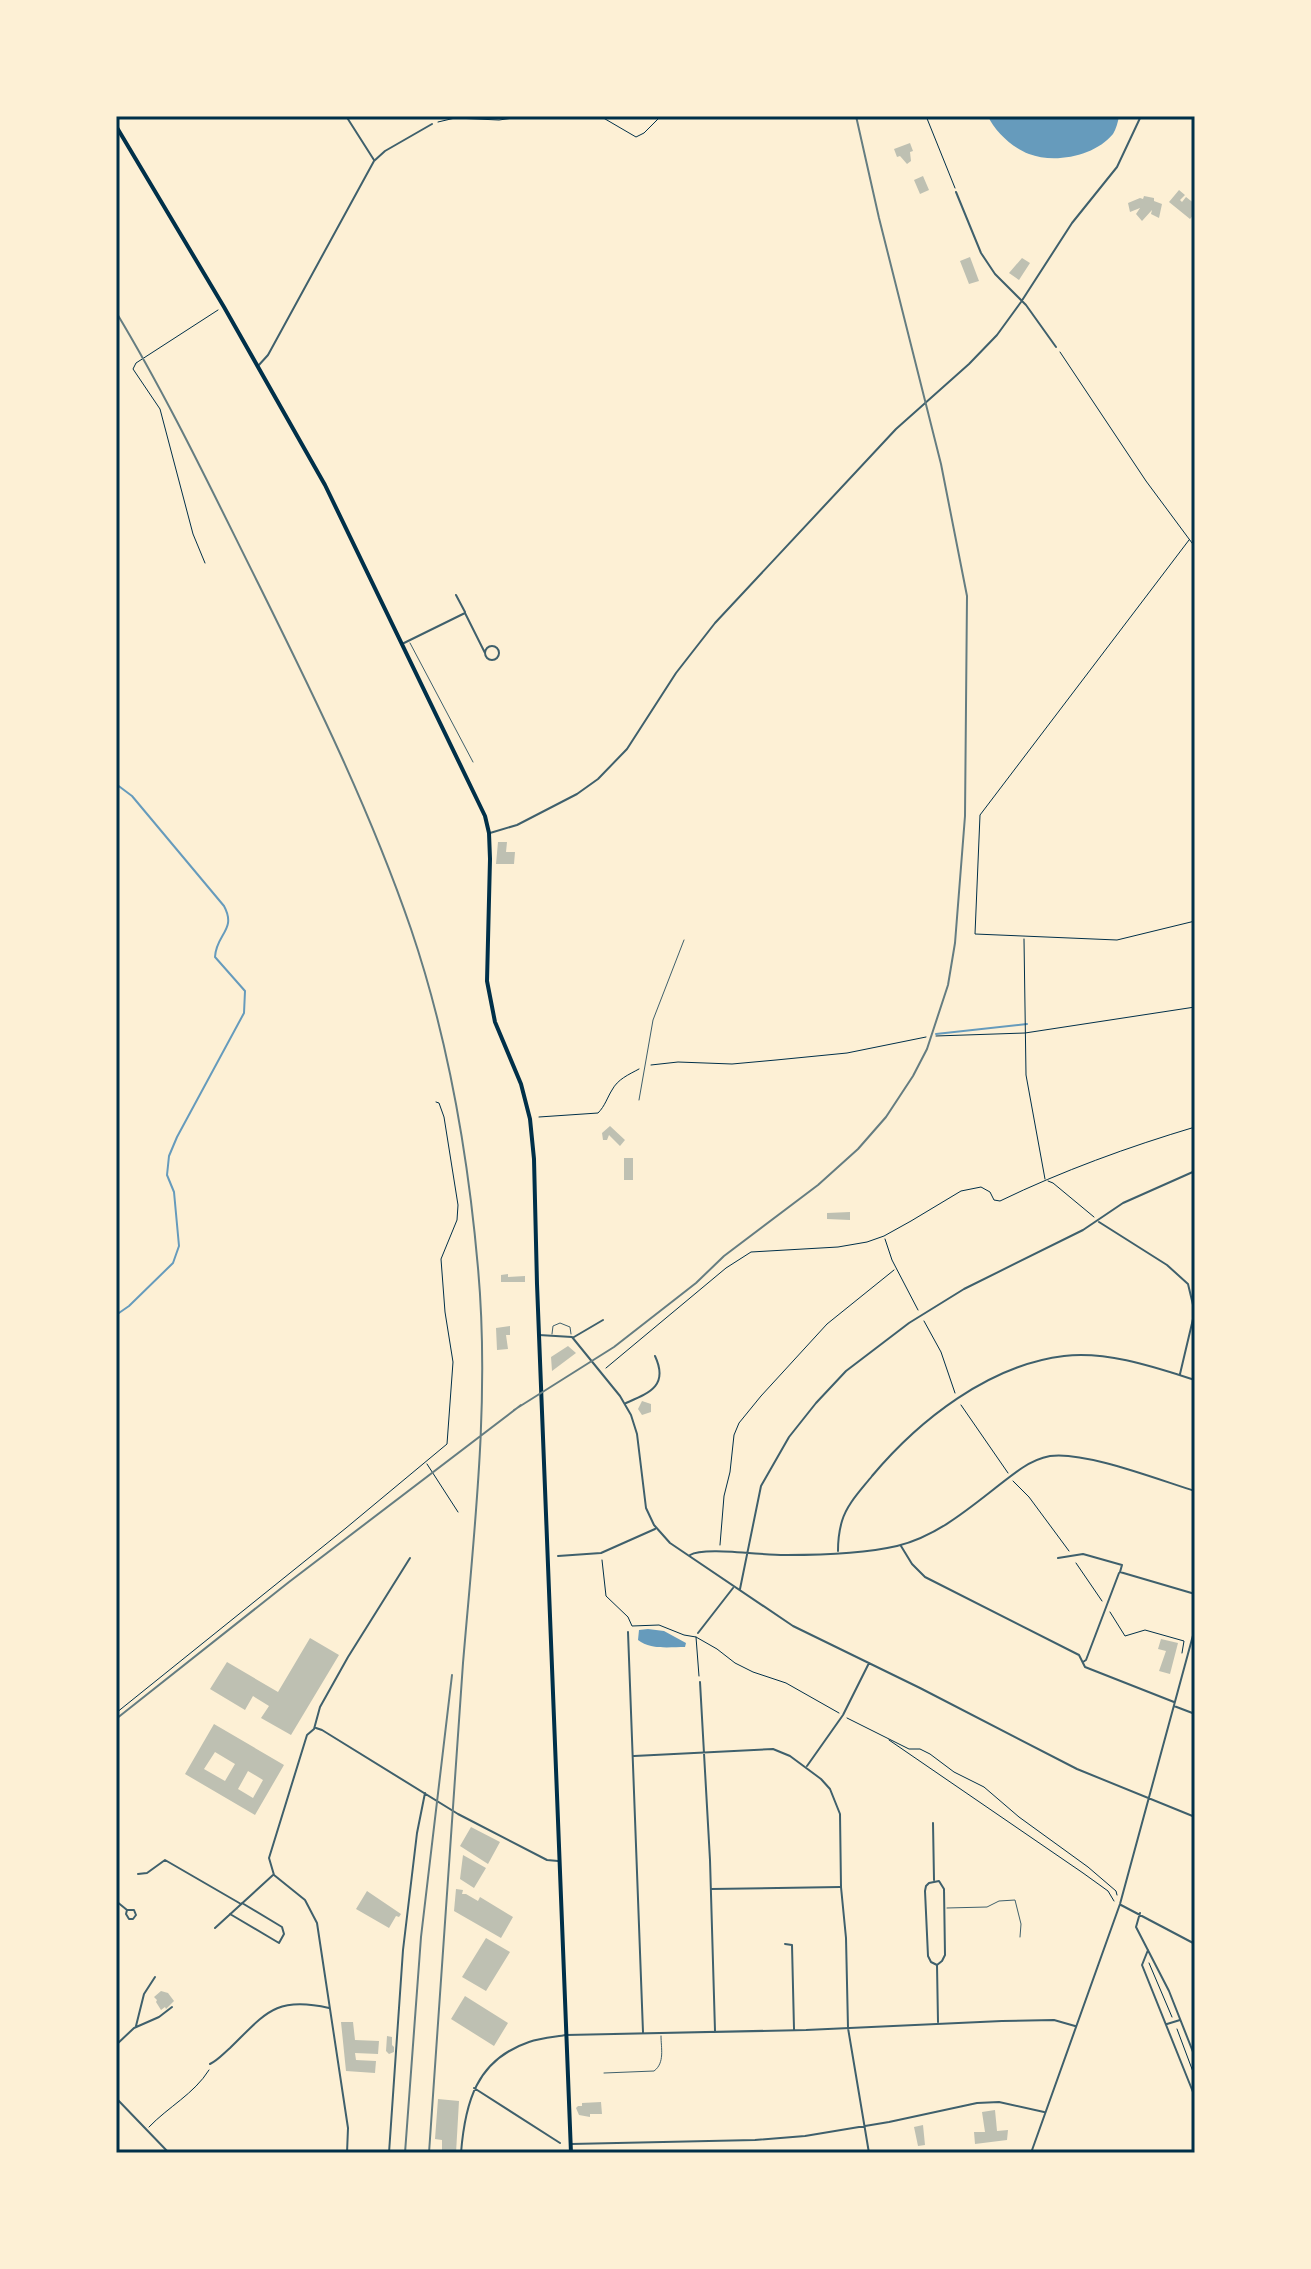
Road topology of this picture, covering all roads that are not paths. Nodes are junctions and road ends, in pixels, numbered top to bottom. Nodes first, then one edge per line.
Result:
1 (346, 116) edge
2 (1141, 116) edge
3 (432, 124) road end
4 (116, 126) edge
5 (374, 161) junction
6 (956, 192) road end
7 (1021, 302) junction
8 (1056, 347) road end
9 (257, 366) junction
10 (456, 595) dead end
11 (465, 613) junction
12 (409, 640) junction
13 (403, 644) junction
14 (485, 653) dead end
15 (473, 762) dead end
16 (489, 833) junction
17 (684, 940) dead end
18 (639, 1100) dead end
19 (1195, 1171) edge
20 (1098, 1222) junction
21 (1195, 1281) edge
22 (1188, 1284) junction
23 (603, 1320) dead end
24 (539, 1335) junction
25 (552, 1335) junction
26 (572, 1337) junction
27 (655, 1356) dead end
28 (1179, 1375) junction
29 (1195, 1380) edge
30 (624, 1403) junction
31 (1195, 1491) edge
32 (657, 1529) junction
33 (900, 1545) junction
34 (838, 1553) junction
35 (748, 1554) junction
36 (558, 1556) dead end
37 (689, 1556) junction
38 (410, 1558) dead end
39 (1058, 1558) dead end
40 (1120, 1572) junction
41 (734, 1587) junction
42 (739, 1590) junction
43 (1195, 1594) edge
44 (1195, 1628) edge
45 (628, 1632) dead end
46 (697, 1635) road end
47 (1083, 1662) junction
48 (869, 1663) junction
49 (700, 1682) road end
50 (1174, 1704) junction
51 (1195, 1714) edge
52 (314, 1729) junction
53 (705, 1751) junction
54 (634, 1756) junction
55 (806, 1767) junction
56 (426, 1794) junction
57 (1148, 1798) junction
58 (1195, 1817) edge
59 (933, 1823) dead end
60 (559, 1861) junction
61 (138, 1874) dead end
62 (273, 1874) junction
63 (934, 1881) junction
64 (841, 1887) junction
65 (711, 1889) junction
66 (116, 1901) edge
67 (242, 1904) junction
68 (1120, 1904) junction
69 (944, 1908) junction
70 (127, 1910) dead end
71 (1140, 1913) junction
72 (230, 1914) junction
73 (215, 1928) dead end
74 (1020, 1937) dead end
75 (785, 1944) dead end
76 (1195, 1944) edge
77 (1148, 1950) junction
78 (937, 1965) junction
79 (155, 1977) dead end
80 (172, 2007) dead end
81 (330, 2008) junction
82 (1182, 2019) junction
83 (938, 2024) junction
84 (1166, 2025) junction
85 (1075, 2026) junction
86 (135, 2027) junction
87 (848, 2028) junction
88 (794, 2031) junction
89 (715, 2032) junction
90 (643, 2033) junction
91 (660, 2033) junction
92 (566, 2035) junction
93 (116, 2045) edge
94 (1195, 2057) edge
95 (210, 2064) road end
96 (604, 2073) dead end
97 (474, 2088) junction
98 (1194, 2090) edge
99 (1195, 2097) edge
100 (116, 2098) edge
101 (1045, 2112) junction
102 (863, 2127) junction
103 (560, 2143) dead end
104 (570, 2144) junction
105 (169, 2153) edge
106 (347, 2153) edge
107 (389, 2153) edge
108 (461, 2153) edge
109 (571, 2153) edge
110 (869, 2153) edge
111 (1031, 2153) edge

1 - 5 street
2 - 7 street
3 - 5 street
4 - 9 main road
5 - 9 street
6 - 7 street
7 - 8 street
7 - 16 street
9 - 13 main road
10 - 11 street
11 - 12 street
11 - 14 street
12 - 13 street
12 - 15 lane
13 - 16 main road
16 - 24 main road
17 - 18 lane
19 - 20 street
20 - 22 street
20 - 35 street
21 - 22 street
22 - 28 street
23 - 26 street
24 - 25 street
24 - 60 main road
25 - 26 street
25 - 26 lane
26 - 30 street
27 - 30 street
28 - 29 street
28 - 34 street
30 - 32 street
31 - 33 street
32 - 36 street
32 - 37 street
33 - 34 street
33 - 47 street
34 - 35 street
35 - 37 street
35 - 42 street
37 - 41 street
38 - 52 street
39 - 40 street
40 - 43 street
40 - 47 street
41 - 42 street
41 - 46 street
42 - 48 street
44 - 50 street
45 - 54 street
47 - 50 street
48 - 55 street
48 - 57 street
49 - 53 street
50 - 51 street
50 - 57 street
52 - 56 street
52 - 62 street
53 - 54 street
53 - 55 street
53 - 65 street
54 - 90 street
55 - 64 street
56 - 60 street
56 - 107 street
57 - 58 street
57 - 68 street
59 - 63 street
60 - 92 main road
61 - 67 street
62 - 67 street
62 - 81 street
63 - 69 street
63 - 78 street
64 - 65 street
64 - 87 street
65 - 89 street
66 - 70 street
67 - 72 street
67 - 72 street
68 - 71 street
68 - 85 street
69 - 74 lane
69 - 78 street
71 - 76 street
71 - 77 street
72 - 73 street
75 - 88 street
77 - 82 street
77 - 84 street
78 - 83 street
79 - 86 street
80 - 86 street
81 - 95 street
81 - 106 street
82 - 84 street
82 - 94 street
83 - 85 street
83 - 87 street
84 - 98 street
85 - 101 street
86 - 93 street
87 - 88 street
87 - 102 street
88 - 89 street
89 - 91 street
90 - 91 street
90 - 92 street
91 - 96 lane
92 - 97 street
92 - 104 main road
97 - 103 street
97 - 108 street
98 - 99 street
100 - 105 street
101 - 102 street
101 - 111 street
102 - 104 street
102 - 110 street
104 - 109 main road

